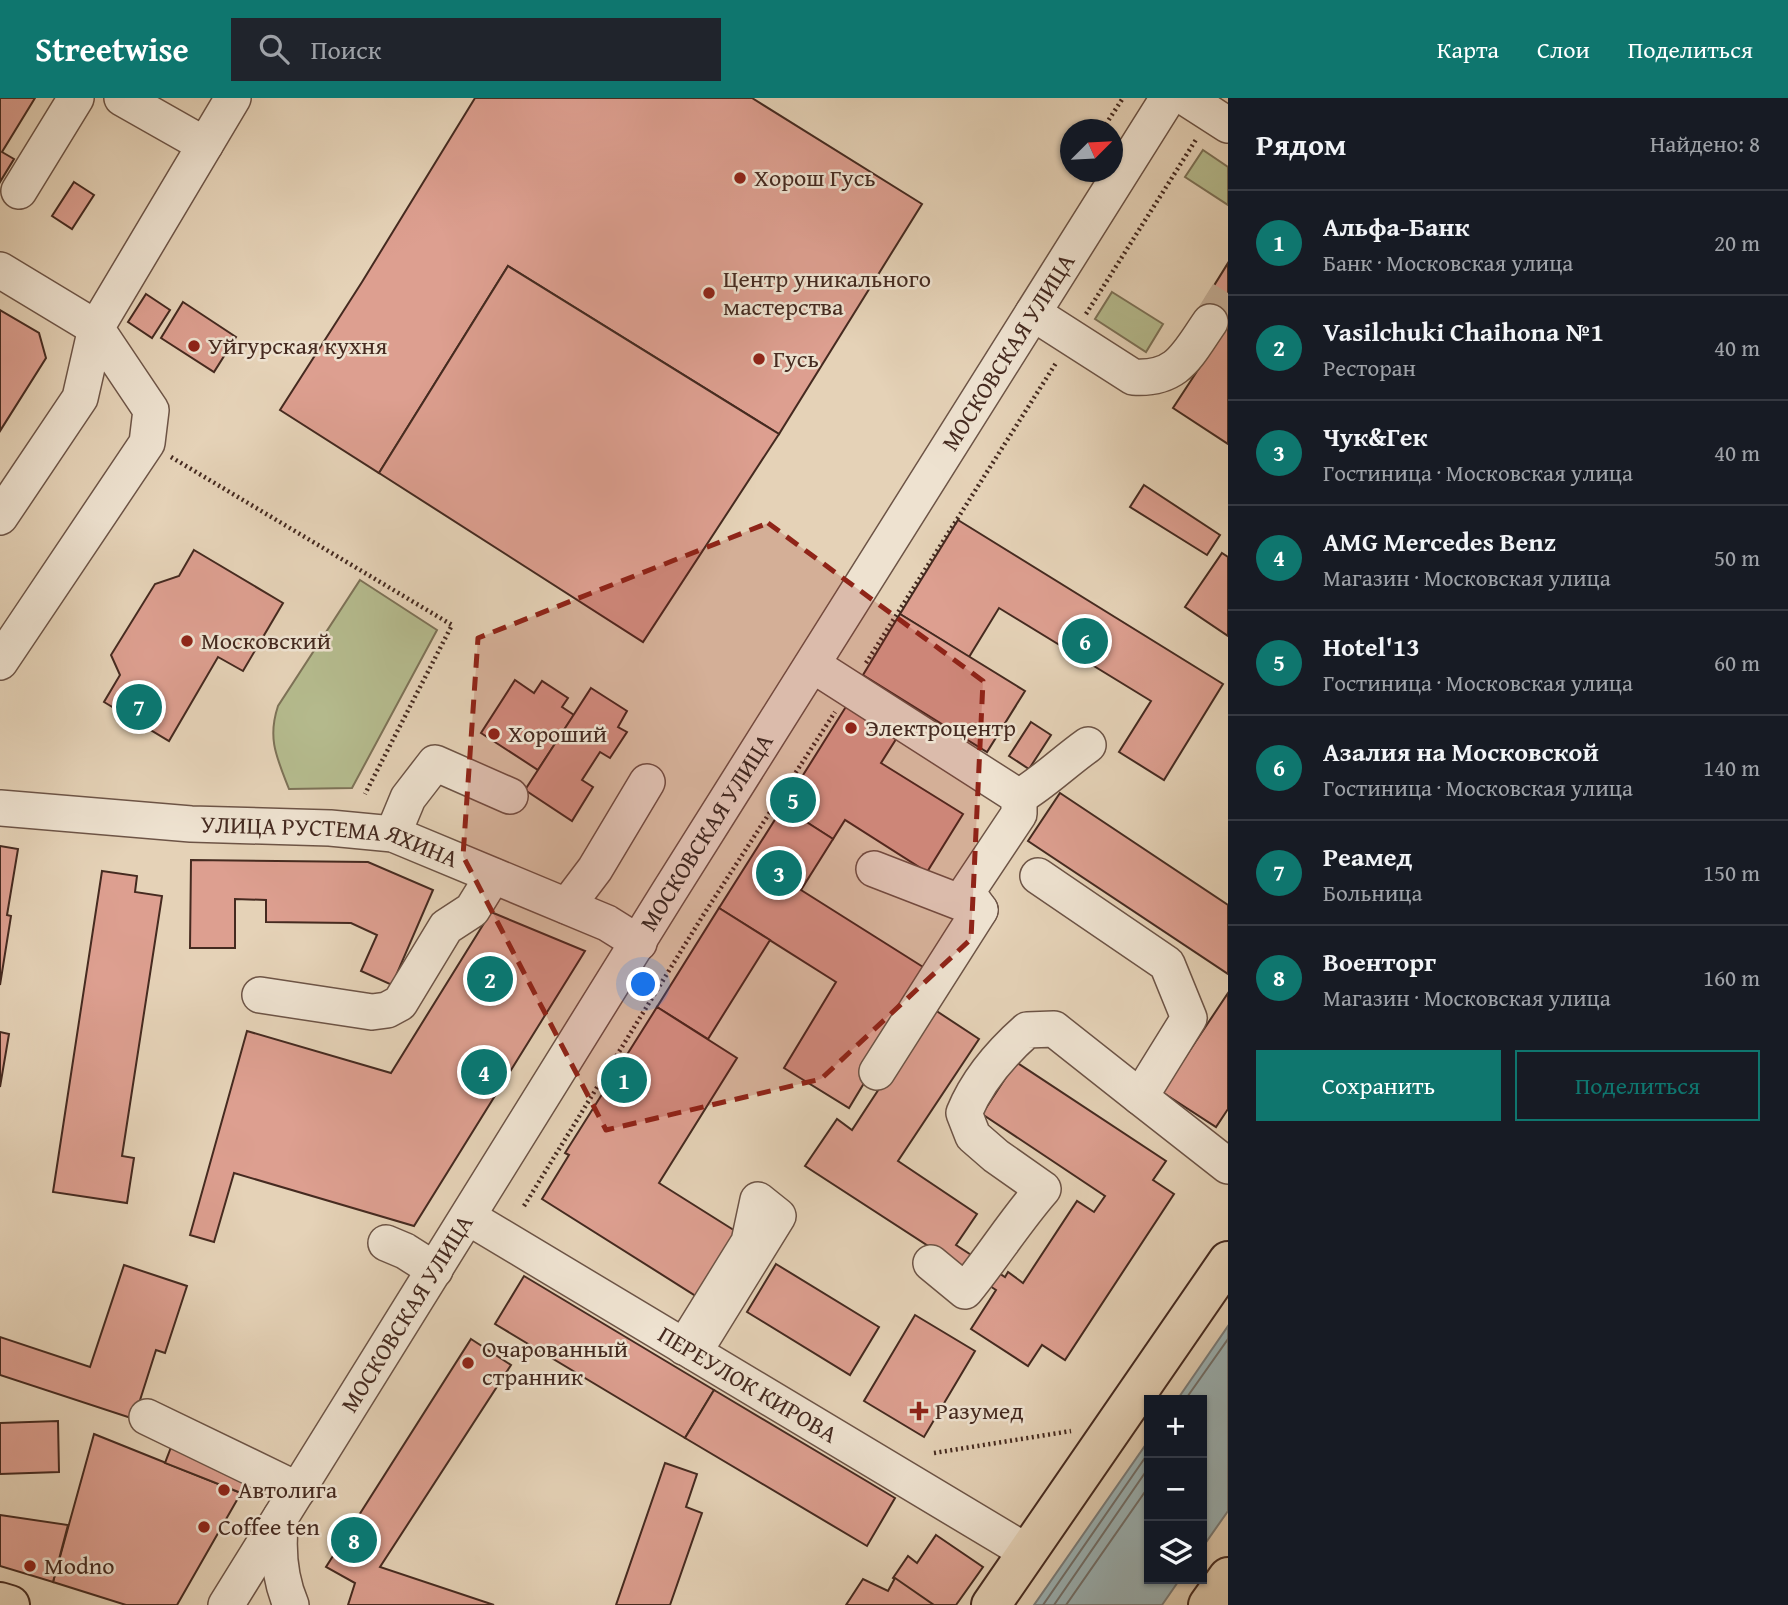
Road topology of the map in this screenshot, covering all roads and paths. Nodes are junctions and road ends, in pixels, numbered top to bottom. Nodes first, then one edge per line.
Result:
1 (76, 98) edge
2 (122, 98) edge
3 (233, 98) edge
4 (1123, 98) edge
5 (1168, 98) edge
6 (1208, 113) edge
7 (1109, 119) edge
8 (205, 145) junction
9 (19, 191) dead end
10 (0, 271) edge
11 (1033, 313) junction
12 (1210, 322) tunnel mouth
13 (96, 327) junction
14 (1071, 338) junction
15 (149, 426) junction
16 (0, 517) edge
17 (0, 662) edge
18 (813, 665) junction
19 (849, 690) junction
20 (1088, 745) dead end
21 (647, 782) dead end
22 (365, 794) dead end
23 (510, 796) dead end
24 (1019, 797) junction
25 (0, 808) edge
26 (393, 834) junction
27 (874, 869) dead end
28 (493, 876) junction
29 (1038, 876) dead end
30 (567, 906) junction
31 (980, 910) junction
32 (639, 943) junction
33 (260, 995) dead end
34 (877, 1072) dead end
35 (1140, 1097) junction
36 (1228, 1166) edge
37 (524, 1206) dead end
38 (468, 1217) junction
39 (386, 1243) dead end
40 (1228, 1261) edge
41 (930, 1263) dead end
42 (435, 1270) junction
43 (147, 1418) dead end
44 (1072, 1431) dead end
45 (934, 1454) dead end
46 (289, 1504) junction
47 (1027, 1552) junction
48 (1228, 1577) edge
49 (0, 1602) edge
50 (10, 1605) edge
51 (226, 1605) edge
52 (291, 1605) edge
53 (990, 1605) edge
54 (1208, 1605) edge

1 - 9 street
2 - 8 street
3 - 8 street
4 - 7 path
5 - 11 street, МОСКОВСКАЯ УЛИЦА
6 - 14 path
8 - 13 street
10 - 13 street
11 - 14 street
11 - 18 street, МОСКОВСКАЯ УЛИЦА
12 - 14 street
13 - 15 street
13 - 16 street
14 - 19 path
15 - 17 street
15 - 22 path
18 - 19 street
18 - 32 street, МОСКОВСКАЯ УЛИЦА
19 - 24 street
19 - 37 path
20 - 24 street
21 - 30 street
23 - 26 street
24 - 31 street
25 - 26 street, УЛИЦА РУСТЕМА ЯХИНА
26 - 28 street, УЛИЦА РУСТЕМА ЯХИНА
27 - 31 street
28 - 30 street, УЛИЦА РУСТЕМА ЯХИНА
28 - 33 street
29 - 35 street
30 - 32 street, УЛИЦА РУСТЕМА ЯХИНА
31 - 34 street
32 - 38 street, МОСКОВСКАЯ УЛИЦА
35 - 36 street
35 - 41 street
38 - 42 street, МОСКОВСКАЯ УЛИЦА
38 - 47 street, ПЕРЕУЛОК КИРОВА
39 - 42 street
40 - 47 main road
42 - 46 street, МОСКОВСКАЯ УЛИЦА
43 - 46 street
44 - 45 path
46 - 51 street, МОСКОВСКАЯ УЛИЦА
46 - 52 street
47 - 53 main road
48 - 54 main road
49 - 50 main road

